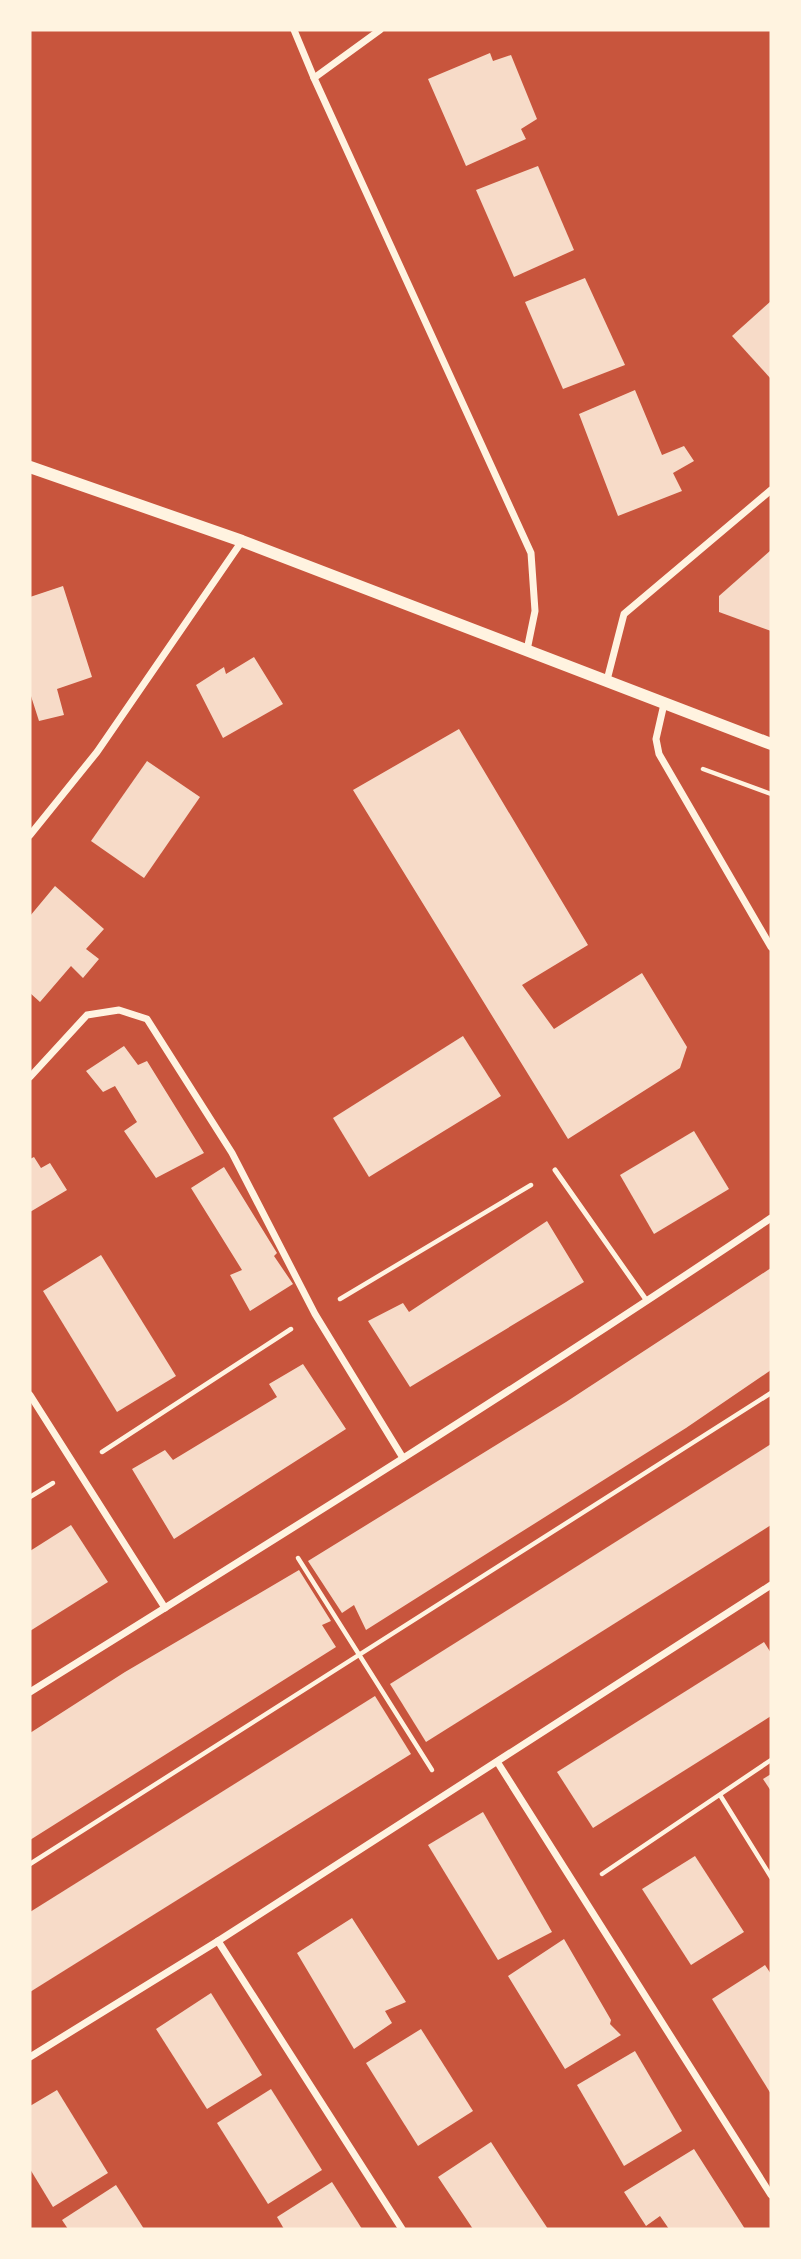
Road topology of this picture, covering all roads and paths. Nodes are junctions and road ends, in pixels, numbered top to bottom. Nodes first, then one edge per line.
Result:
1 (294, 30) edge
2 (380, 30) edge
3 (314, 78) junction
4 (30, 467) edge
5 (771, 489) edge
6 (242, 541) junction
7 (527, 650) junction
8 (607, 680) junction
9 (664, 704) junction
10 (771, 744) edge
11 (659, 754) junction
12 (771, 794) edge
13 (30, 835) edge
14 (771, 947) edge
15 (30, 1077) edge
16 (555, 1170) dead end
17 (771, 1218) edge
18 (647, 1301) junction
19 (771, 1393) edge
20 (30, 1395) edge
21 (402, 1458) junction
22 (283, 1534) junction
23 (769, 1586) edge
24 (771, 1596) edge
25 (165, 1608) junction
26 (360, 1654) junction
27 (30, 1692) edge
28 (771, 1760) edge
29 (498, 1763) junction
30 (447, 1794) junction
31 (720, 1794) junction
32 (30, 1864) edge
33 (771, 1877) edge
34 (578, 1891) junction
35 (218, 1941) junction
36 (30, 2057) edge
37 (771, 2195) edge
38 (402, 2229) edge

1 - 3 street
2 - 3 street
3 - 7 street
4 - 6 street
5 - 8 street
6 - 7 street
6 - 13 street
7 - 8 street
8 - 9 street
9 - 10 street
9 - 11 street
11 - 12 path
11 - 14 street
15 - 21 street
16 - 18 lane
17 - 18 street
18 - 21 street
19 - 26 path
20 - 25 street
21 - 22 street
22 - 25 street
22 - 26 path
23 - 24 street
23 - 29 street
25 - 27 street
26 - 30 path
26 - 32 path
28 - 31 path
29 - 30 street
29 - 34 street
30 - 35 street
31 - 33 path
31 - 34 path
34 - 37 street
35 - 36 street
35 - 38 street

